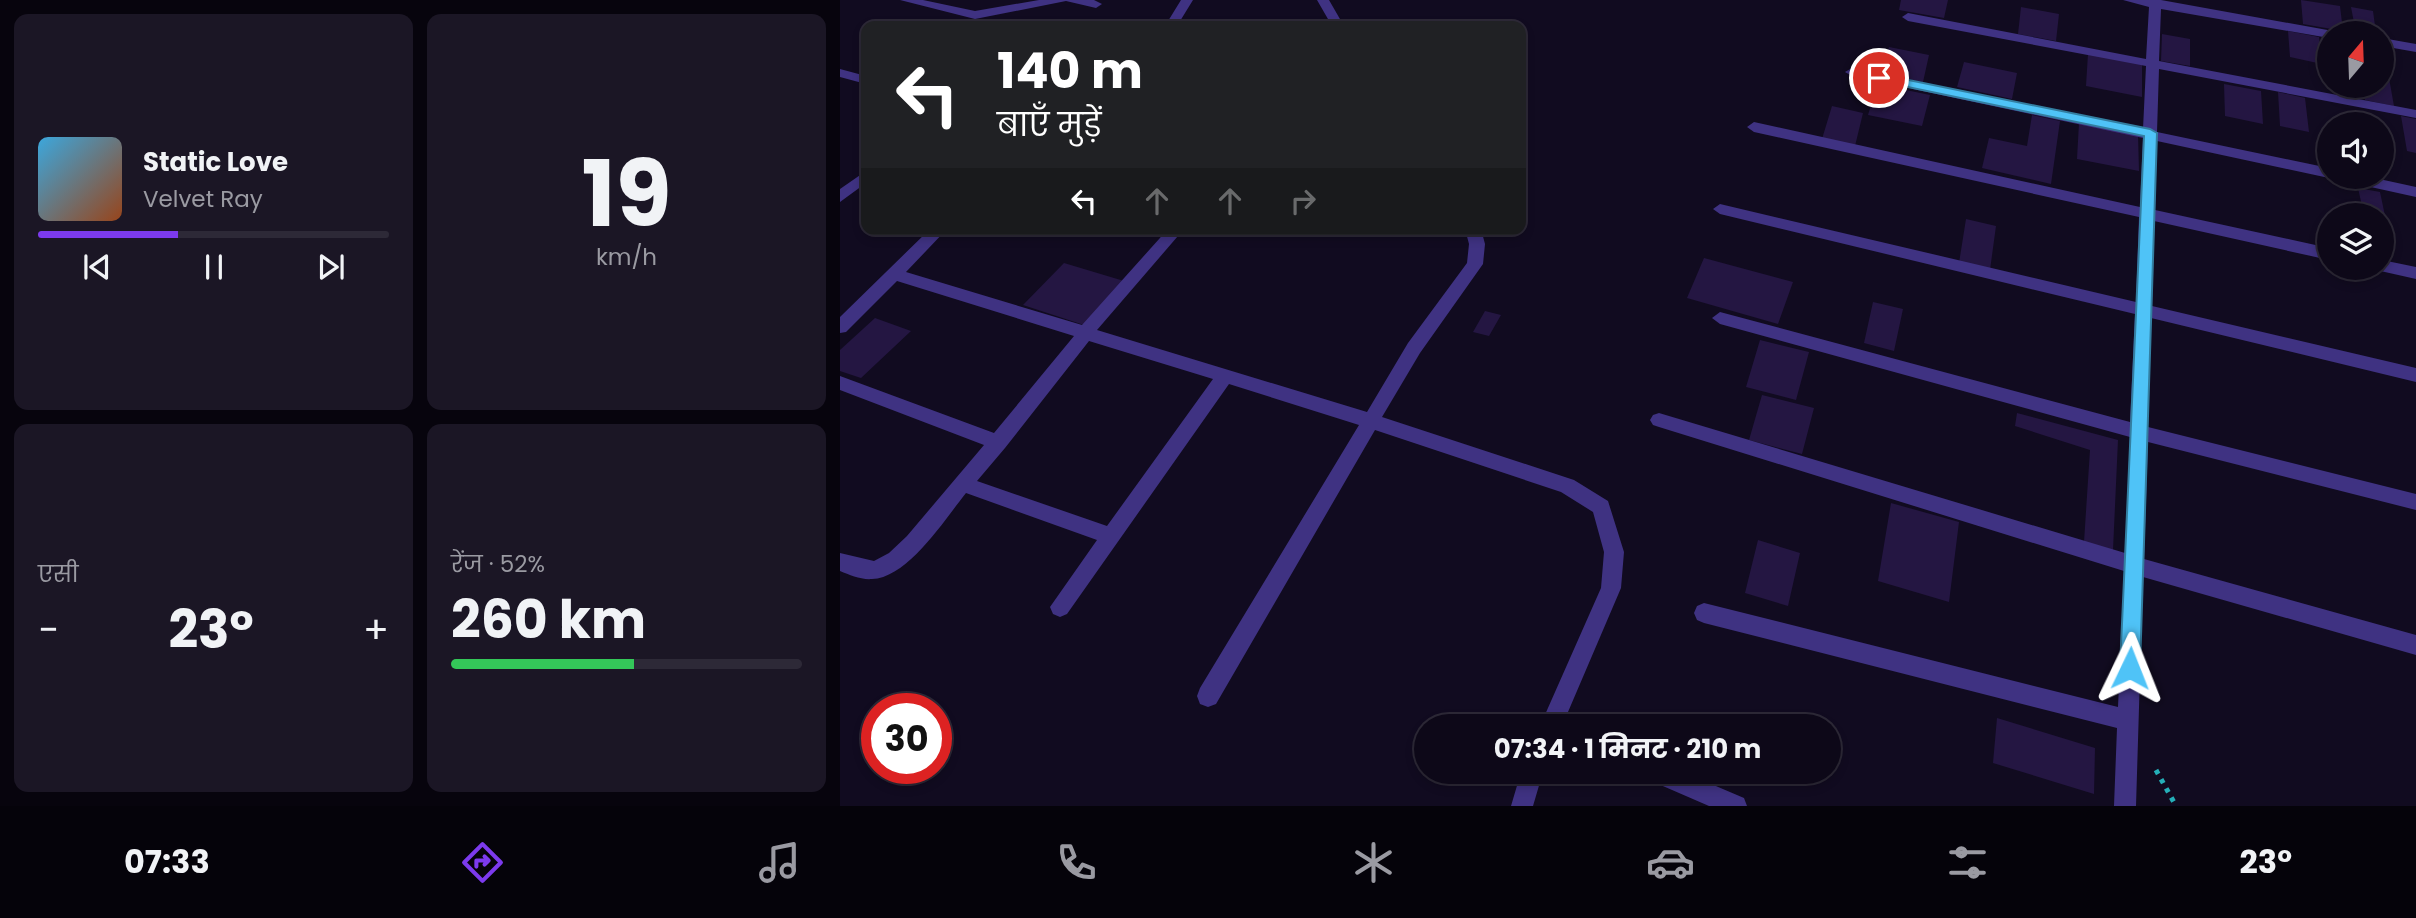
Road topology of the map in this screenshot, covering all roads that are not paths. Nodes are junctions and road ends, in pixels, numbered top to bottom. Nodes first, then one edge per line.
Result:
1 (906, 0) edge
2 (1060, 0) edge
3 (1071, 0) edge
4 (1187, 0) edge
5 (1323, 0) edge
6 (2129, 0) edge
7 (2155, 2) edge
8 (1096, 4) dead end
9 (1908, 17) dead end
10 (1174, 21) edge
11 (1335, 21) edge
12 (2317, 32) edge
13 (2394, 44) edge
14 (2416, 48) edge
15 (2153, 63) junction
16 (1852, 72) dead end
17 (840, 73) edge
18 (861, 79) edge
19 (2416, 114) edge
20 (1755, 127) dead end
21 (2150, 133) junction
22 (2317, 170) edge
23 (853, 187) edge
24 (2394, 187) edge
25 (2416, 192) edge
26 (840, 197) edge
27 (1720, 209) dead end
28 (2147, 215) junction
29 (934, 235) edge
30 (1167, 235) edge
31 (1475, 235) edge
32 (2317, 251) edge
33 (2394, 268) edge
34 (2416, 273) edge
35 (894, 274) junction
36 (2144, 312) junction
37 (1720, 318) dead end
38 (840, 327) edge
39 (1085, 334) junction
40 (2416, 375) edge
41 (1224, 376) junction
42 (840, 383) edge
43 (1659, 420) dead end
44 (1371, 421) junction
45 (2139, 432) junction
46 (999, 443) junction
47 (962, 484) junction
48 (2416, 502) edge
49 (1111, 536) junction
50 (840, 562) edge
51 (2134, 565) junction
52 (1060, 607) dead end
53 (1704, 613) dead end
54 (2416, 645) edge
55 (1208, 696) dead end
56 (1556, 714) edge
57 (2128, 720) junction
58 (1528, 784) edge
59 (1685, 784) edge
60 (1522, 806) edge
61 (1736, 806) edge
62 (2124, 806) edge

1 - 2 street
3 - 8 street
4 - 10 street
5 - 11 street
6 - 7 street
7 - 12 street
7 - 15 street
9 - 15 street
13 - 14 street
15 - 19 street
15 - 21 street
16 - 21 street
17 - 18 street
20 - 28 street
21 - 22 street
21 - 28 street
23 - 26 street
24 - 25 street
27 - 36 street
28 - 32 street
28 - 36 street
29 - 35 street
30 - 39 street
31 - 44 street
33 - 34 street
35 - 38 street
35 - 39 street
36 - 40 street
36 - 45 street
37 - 45 street
39 - 41 street
39 - 46 street
41 - 44 street
41 - 49 street
42 - 46 street
43 - 51 street
44 - 55 street
44 - 56 street
45 - 48 street
45 - 51 street
46 - 47 street
47 - 49 street
47 - 50 street
49 - 52 street
51 - 54 street
51 - 57 street
53 - 57 street
57 - 62 street
58 - 60 street
59 - 61 street

